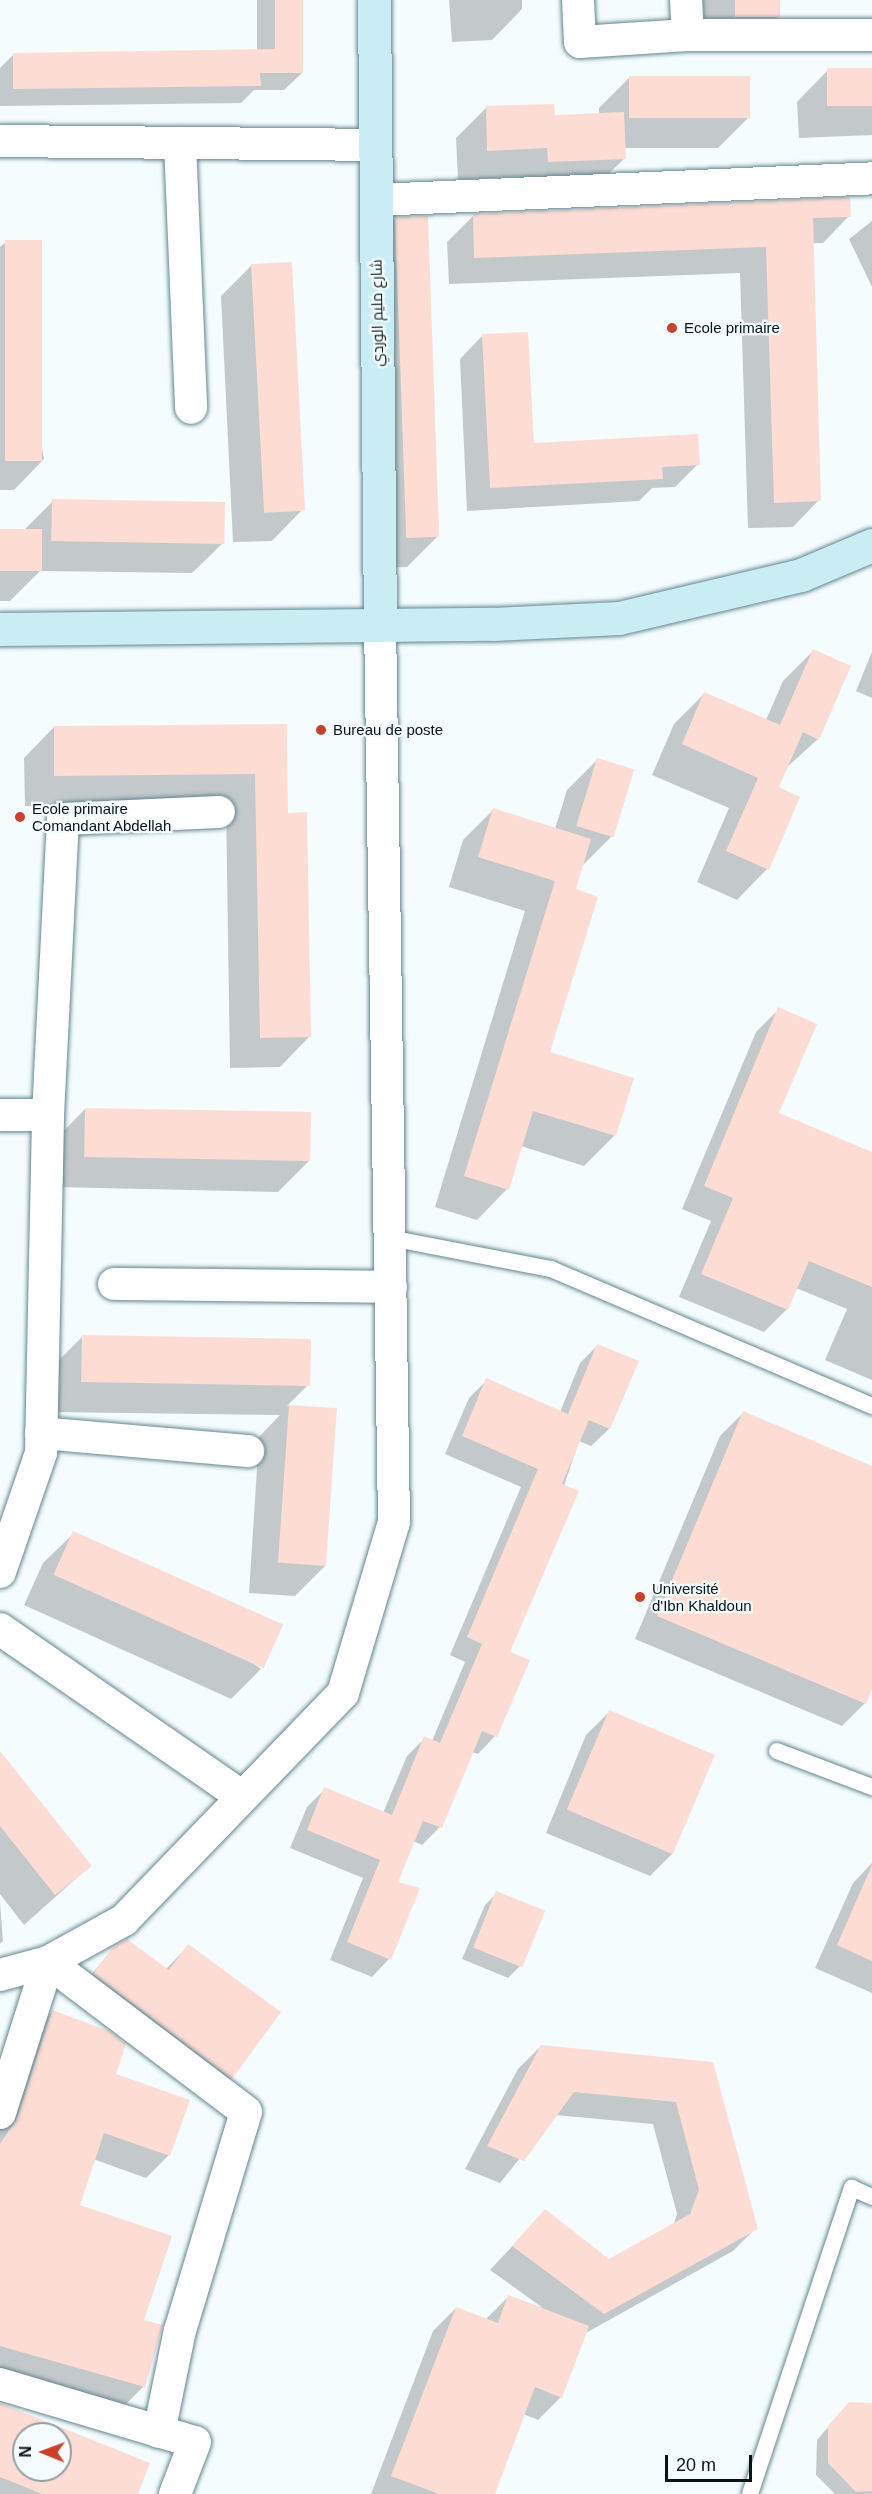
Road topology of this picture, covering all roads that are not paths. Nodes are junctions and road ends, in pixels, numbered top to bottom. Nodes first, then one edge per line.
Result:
1 (374, 0) edge
2 (578, 0) edge
3 (686, 0) edge
4 (688, 35) junction
5 (872, 35) edge
6 (0, 141) edge
7 (180, 143) junction
8 (376, 145) junction
9 (872, 178) edge
10 (376, 200) junction
11 (191, 408) dead end
12 (872, 545) edge
13 (380, 625) junction
14 (0, 628) edge
15 (219, 812) dead end
16 (0, 1115) edge
17 (48, 1115) junction
18 (390, 1238) junction
19 (114, 1284) dead end
20 (391, 1287) junction
21 (872, 1406) edge
22 (41, 1433) junction
23 (248, 1451) dead end
24 (0, 1572) edge
25 (0, 1629) edge
26 (777, 1751) dead end
27 (872, 1787) edge
28 (241, 1796) junction
29 (48, 1962) junction
30 (0, 1975) edge
31 (0, 2113) edge
32 (872, 2197) edge
33 (0, 2384) edge
34 (159, 2432) junction
35 (175, 2494) edge
36 (750, 2494) edge

1 - 8 main road, شارع مليم الوردي
2 - 4 street
3 - 4 street
4 - 5 street
6 - 7 street
7 - 8 street
7 - 11 street
8 - 10 main road, شارع مليم الوردي
9 - 10 street
10 - 13 main road, شارع مليم الوردي
12 - 13 main road
13 - 14 main road
13 - 18 street
15 - 17 street
16 - 17 street
17 - 22 street
18 - 20 street
18 - 21 lane
19 - 20 street
20 - 28 street
22 - 23 street
22 - 24 street
25 - 28 street
26 - 27 lane
28 - 29 street
29 - 30 street
29 - 31 street
29 - 34 street
32 - 36 lane
33 - 34 street
34 - 35 street

